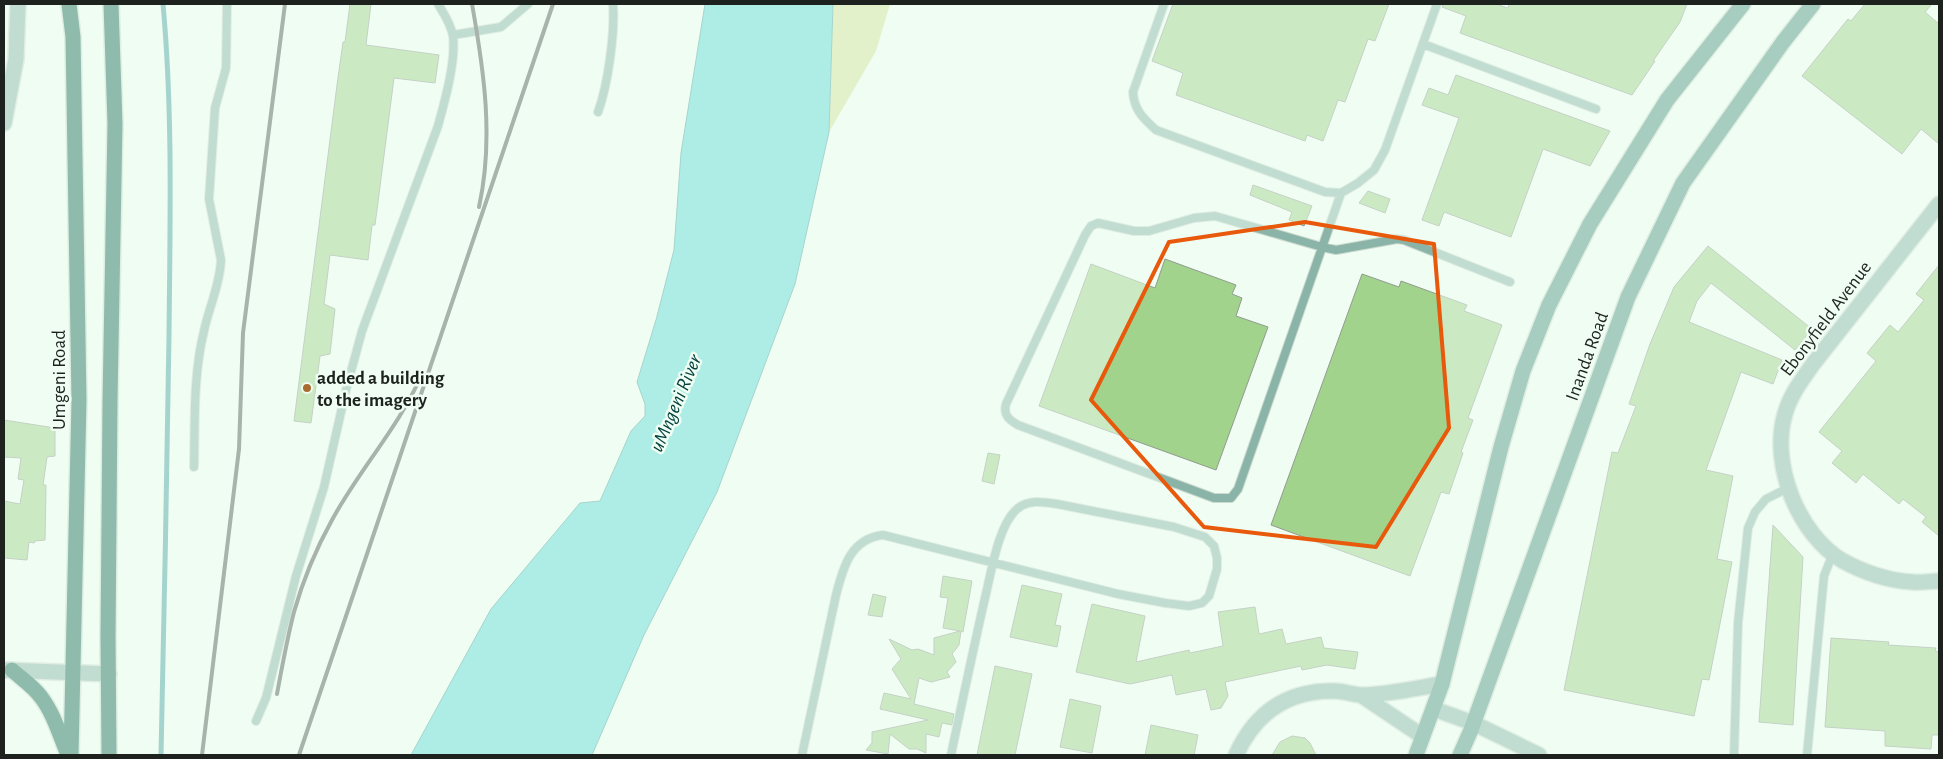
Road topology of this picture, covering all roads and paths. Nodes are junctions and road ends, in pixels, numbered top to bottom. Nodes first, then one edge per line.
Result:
1 (18, 4) edge
2 (69, 4) edge
3 (111, 4) edge
4 (227, 4) edge
5 (438, 4) edge
6 (613, 4) edge
7 (1164, 4) edge
8 (1437, 4) edge
9 (1744, 4) edge
10 (1813, 4) edge
11 (525, 6) edge
12 (452, 35) junction
13 (1423, 44) junction
14 (1596, 109) dead end
15 (598, 112) dead end
16 (4, 119) edge
17 (1341, 192) junction
18 (1939, 204) edge
19 (1322, 247) junction
20 (1510, 282) dead end
21 (194, 467) dead end
22 (1788, 488) junction
23 (1833, 553) junction
24 (994, 562) junction
25 (1939, 581) edge
26 (8, 670) edge
27 (73, 673) junction
28 (109, 674) junction
29 (1442, 684) junction
30 (1361, 695) junction
31 (1434, 709) junction
32 (256, 721) dead end
33 (1473, 722) junction
34 (1422, 736) junction
35 (68, 755) edge
36 (71, 755) edge
37 (109, 755) edge
38 (802, 755) edge
39 (952, 755) edge
40 (1236, 755) edge
41 (1416, 755) edge
42 (1460, 755) edge
43 (1539, 755) edge
44 (1734, 755) edge
45 (1807, 755) edge

1 - 16 street
2 - 27 highway, Umgeni Road
3 - 28 highway
4 - 21 lane
5 - 12 lane
6 - 15 lane
7 - 17 lane
8 - 13 lane
9 - 29 main road
10 - 33 main road, Inanda Road
11 - 12 lane
12 - 32 lane
13 - 14 lane
13 - 17 lane
17 - 19 lane
18 - 22 street, Ebonyfield Avenue
19 - 19 lane
19 - 20 lane
22 - 23 street, Ebonyfield Avenue
22 - 44 lane
23 - 25 street, Ebonyfield Avenue
23 - 45 lane
24 - 24 lane
24 - 38 lane
24 - 39 lane
26 - 27 street
26 - 35 highway
27 - 28 street
27 - 36 highway, Umgeni Road
28 - 37 highway
29 - 30 street
29 - 31 main road
30 - 34 street
30 - 40 street
31 - 33 street
31 - 34 main road
33 - 42 main road, Inanda Road
33 - 43 street
34 - 41 main road

